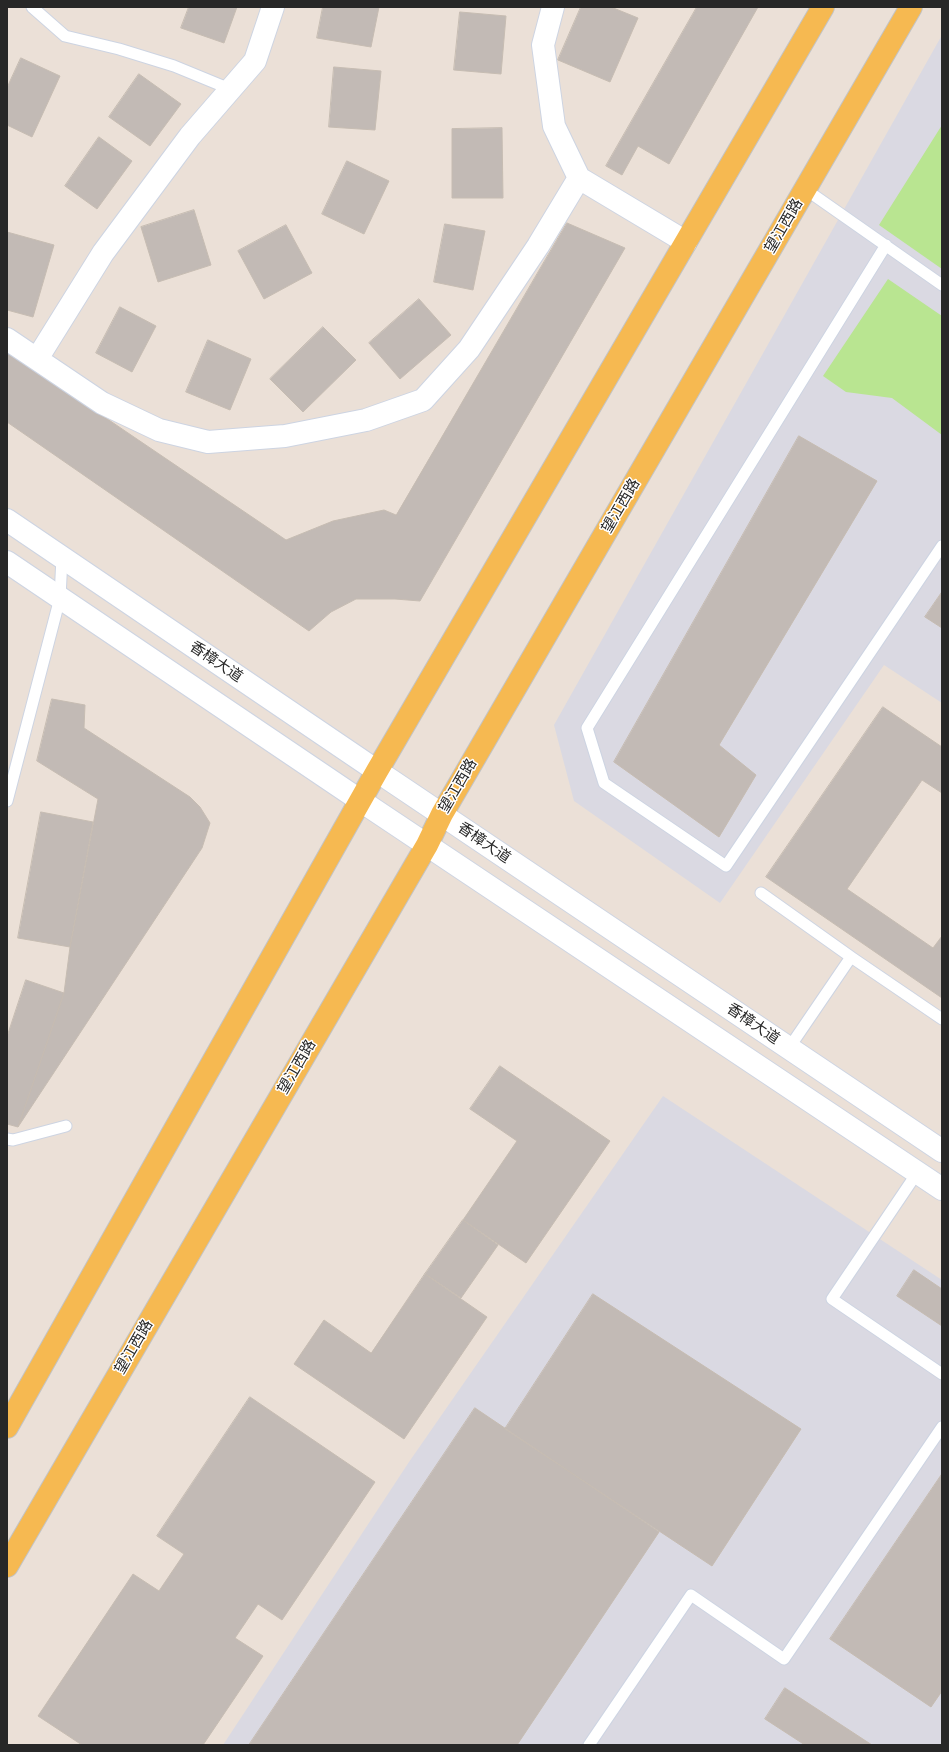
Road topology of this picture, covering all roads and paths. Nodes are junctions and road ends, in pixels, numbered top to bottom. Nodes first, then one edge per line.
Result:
1 (32, 7) edge
2 (274, 7) edge
3 (553, 7) edge
4 (823, 7) edge
5 (911, 7) edge
6 (230, 89) junction
7 (579, 178) junction
8 (805, 189) junction
9 (686, 242) junction
10 (886, 245) junction
11 (942, 284) edge
12 (7, 339) edge
13 (37, 359) junction
14 (7, 520) edge
15 (942, 546) edge
16 (62, 557) junction
17 (7, 562) edge
18 (60, 598) junction
19 (376, 772) junction
20 (7, 800) edge
21 (361, 801) junction
22 (442, 814) junction
23 (427, 845) junction
24 (761, 893) dead end
25 (852, 957) junction
26 (942, 1019) edge
27 (789, 1048) junction
28 (66, 1126) dead end
29 (7, 1139) edge
30 (942, 1152) edge
31 (918, 1172) junction
32 (942, 1189) edge
33 (942, 1374) edge
34 (7, 1427) edge
35 (942, 1427) edge
36 (7, 1566) edge
37 (589, 1745) edge

1 - 6 lane
2 - 6 street
3 - 7 street
4 - 9 main road
5 - 8 main road, 望江西路
6 - 13 street
7 - 9 street
7 - 13 street
8 - 10 lane
8 - 22 main road, 望江西路
9 - 19 main road
10 - 11 lane
10 - 15 lane
12 - 13 street
14 - 16 street, 香樟大道
16 - 18 lane
16 - 19 street, 香樟大道
17 - 18 street
18 - 20 lane
18 - 21 street
19 - 21 main road
19 - 22 street, 香樟大道
21 - 23 street
21 - 34 main road
22 - 23 main road, 望江西路
22 - 27 street, 香樟大道
23 - 31 street
23 - 36 main road, 望江西路
24 - 25 lane
25 - 26 lane
25 - 27 lane
27 - 30 street, 香樟大道
28 - 29 lane
31 - 32 street
31 - 33 lane
35 - 37 lane

